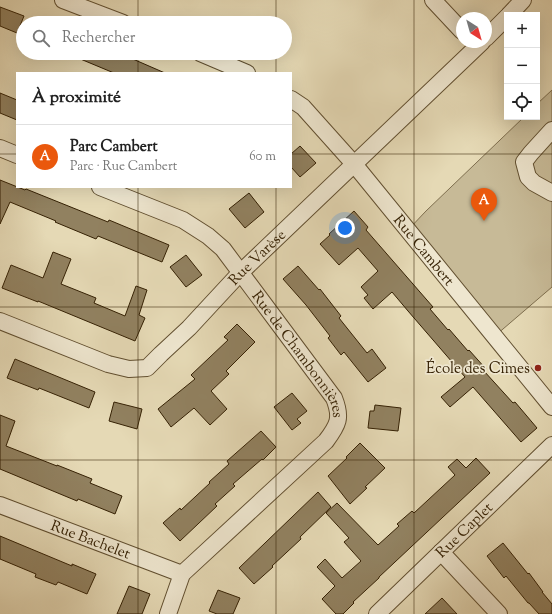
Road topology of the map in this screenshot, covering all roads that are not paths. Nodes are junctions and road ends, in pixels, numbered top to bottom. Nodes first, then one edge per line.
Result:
1 (63, 0) edge
2 (433, 0) edge
3 (523, 0) edge
4 (512, 12) edge
5 (105, 16) edge
6 (504, 20) edge
7 (456, 25) edge
8 (492, 30) edge
9 (473, 48) edge
10 (216, 60) edge
11 (245, 72) edge
12 (292, 100) edge
13 (552, 130) edge
14 (0, 148) edge
15 (16, 155) edge
16 (354, 164) junction
17 (103, 188) edge
18 (552, 193) edge
19 (240, 273) junction
20 (0, 321) edge
21 (552, 407) edge
22 (552, 445) edge
23 (0, 505) edge
24 (440, 552) junction
25 (182, 574) junction
26 (168, 614) edge
27 (376, 614) edge
28 (499, 614) edge

1 - 5 street
2 - 7 street
3 - 4 street, Rue Varèse
6 - 8 street, Rue Varèse
9 - 16 street, Rue Varèse
10 - 11 street
12 - 16 street, Rue Cambert
13 - 18 street
14 - 15 street
16 - 19 street, Rue Varèse
16 - 21 street, Rue Cambert
17 - 19 street, Rue de Chambonnières
19 - 20 street, Rue Varèse
19 - 25 street, Rue de Chambonnières
22 - 24 street, Rue Caplet
23 - 25 street, Rue Bachelet
24 - 27 street, Rue Caplet
24 - 28 street
25 - 26 street, Rue de Chambonnières

